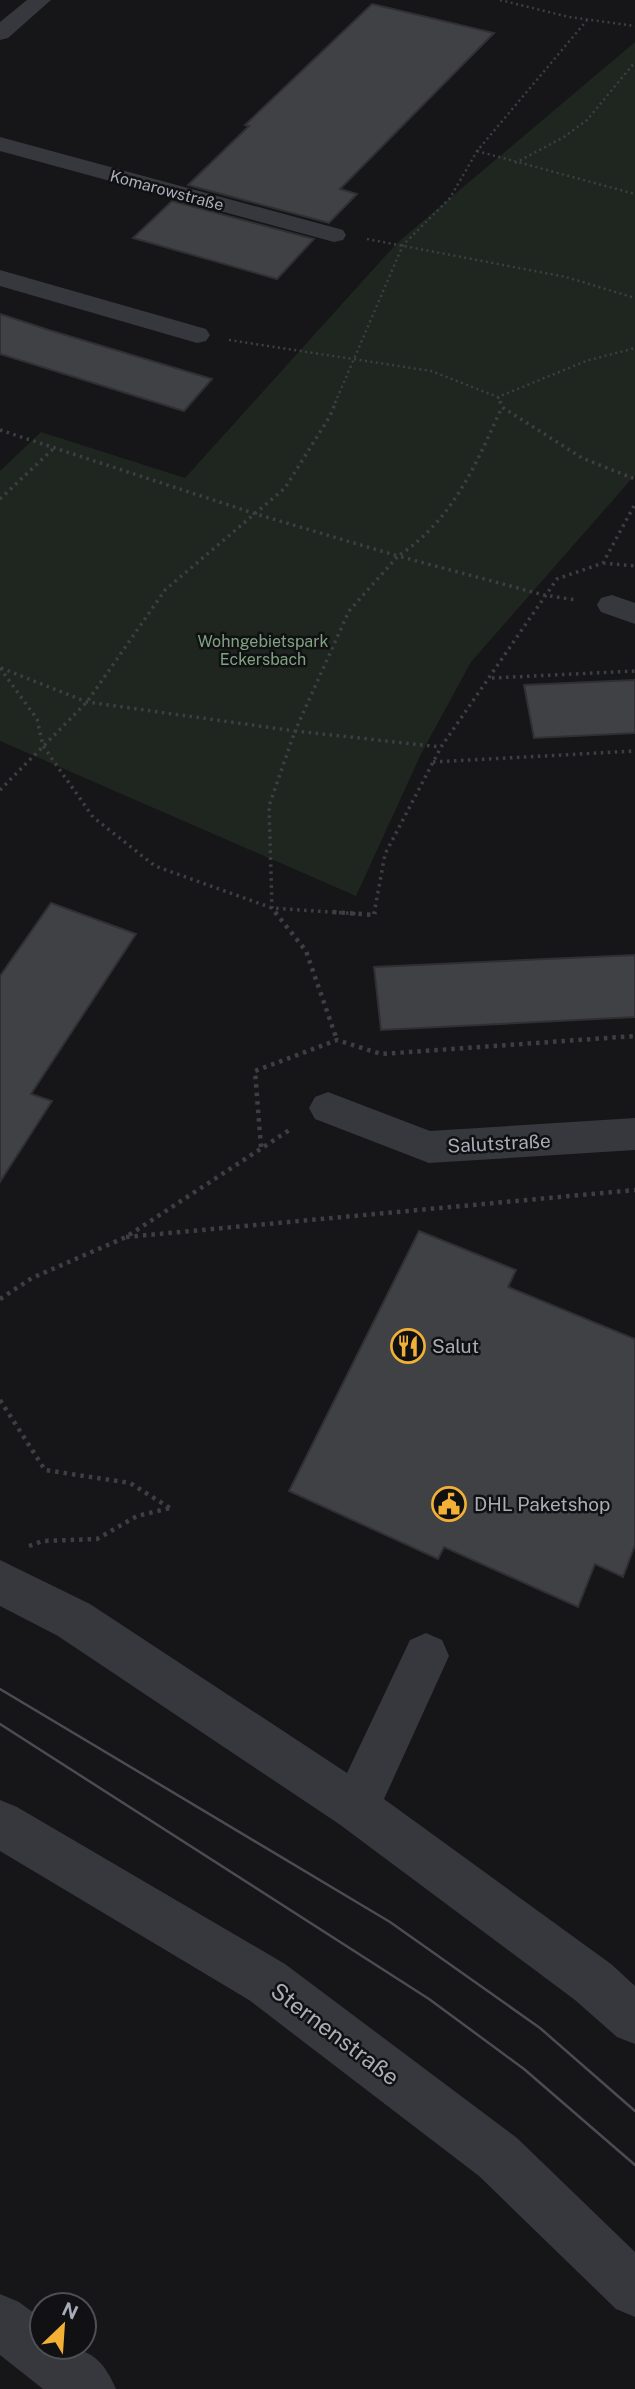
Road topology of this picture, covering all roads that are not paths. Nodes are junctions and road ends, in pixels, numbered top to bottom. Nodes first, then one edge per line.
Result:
1 (40, 0) edge
2 (0, 33) edge
3 (0, 144) edge
4 (334, 235) road end
5 (0, 278) edge
6 (197, 335) road end
7 (328, 1108) road end
8 (635, 1135) edge
9 (11, 1565) edge
10 (426, 1656) dead end
11 (356, 1807) junction
12 (0, 1824) edge
13 (635, 2019) edge
14 (635, 2290) edge
15 (0, 2321) edge
16 (88, 2389) edge

1 - 2 street
3 - 4 street, Komarowstraße
5 - 6 street
7 - 8 street, Salutstraße
9 - 11 street
10 - 11 street
11 - 13 street
12 - 14 street, Sternenstraße
15 - 16 street

